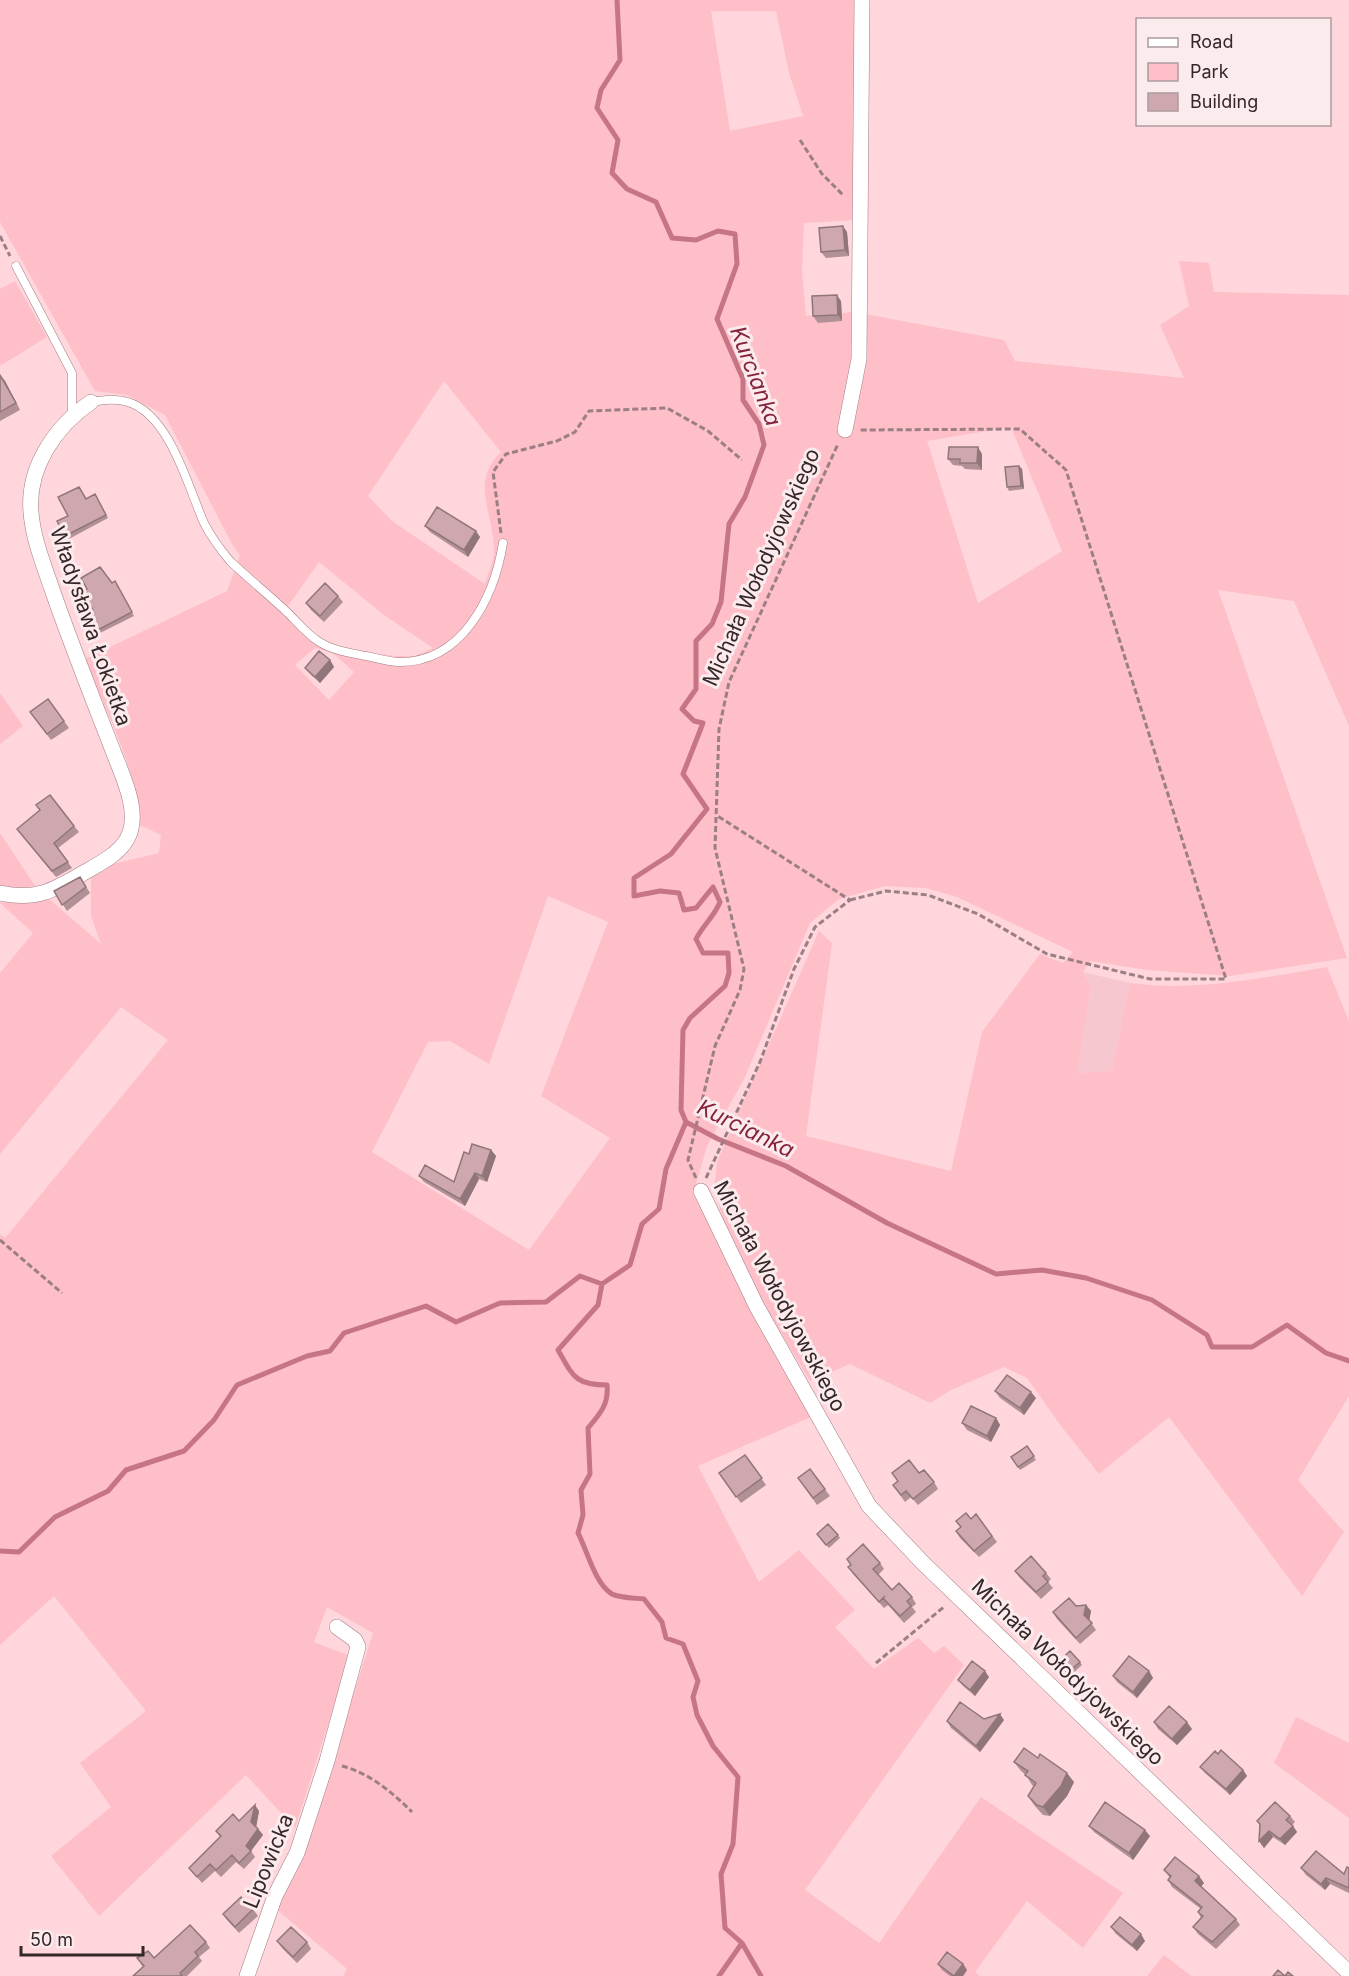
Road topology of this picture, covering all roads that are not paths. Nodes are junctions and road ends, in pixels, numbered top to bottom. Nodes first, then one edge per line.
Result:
1 (862, 0) edge
2 (16, 266) road end
3 (91, 402) joint
4 (72, 415) junction
5 (845, 430) road end
6 (502, 543) road end
7 (0, 893) edge
8 (700, 1191) road end
9 (337, 1627) dead end
10 (1349, 1972) edge
11 (247, 1976) edge
12 (1345, 1976) edge

1 - 5 street
2 - 4 lane
3 - 4 street, Władysława Łokietka
3 - 6 lane, Władysława Łokietka
4 - 7 street, Władysława Łokietka
8 - 10 street, Michała Wołodyjowskiego
9 - 11 street, Lipowicka
10 - 12 lane

